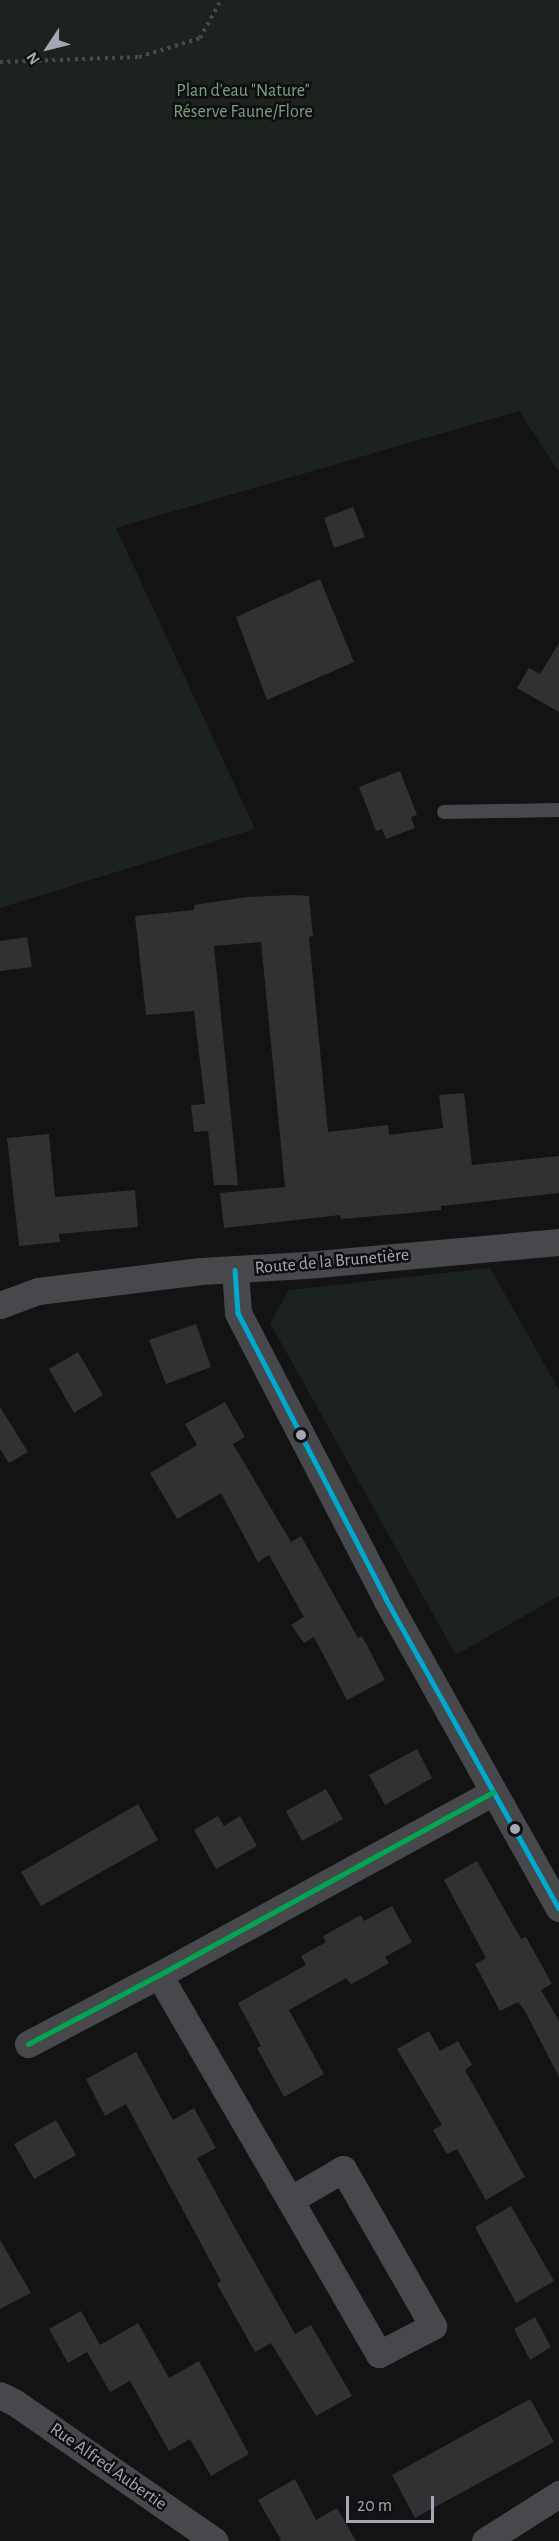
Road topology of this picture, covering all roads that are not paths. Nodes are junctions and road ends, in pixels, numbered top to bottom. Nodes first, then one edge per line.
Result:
1 (559, 810) edge
2 (444, 812) dead end
3 (559, 1242) edge
4 (235, 1270) junction
5 (0, 1305) edge
6 (493, 1792) junction
7 (559, 1908) edge
8 (159, 1976) junction
9 (28, 2044) dead end
10 (290, 2200) junction
11 (0, 2395) edge
12 (559, 2494) edge
13 (215, 2541) edge
14 (484, 2541) edge

1 - 2 lane
3 - 4 street, Route de la Brunetière
4 - 5 street, Route de la Brunetière
4 - 6 street
6 - 7 street
6 - 8 street
8 - 9 street
8 - 10 street
10 - 10 street
11 - 13 street, Rue Alfred Aubertie
12 - 14 street

